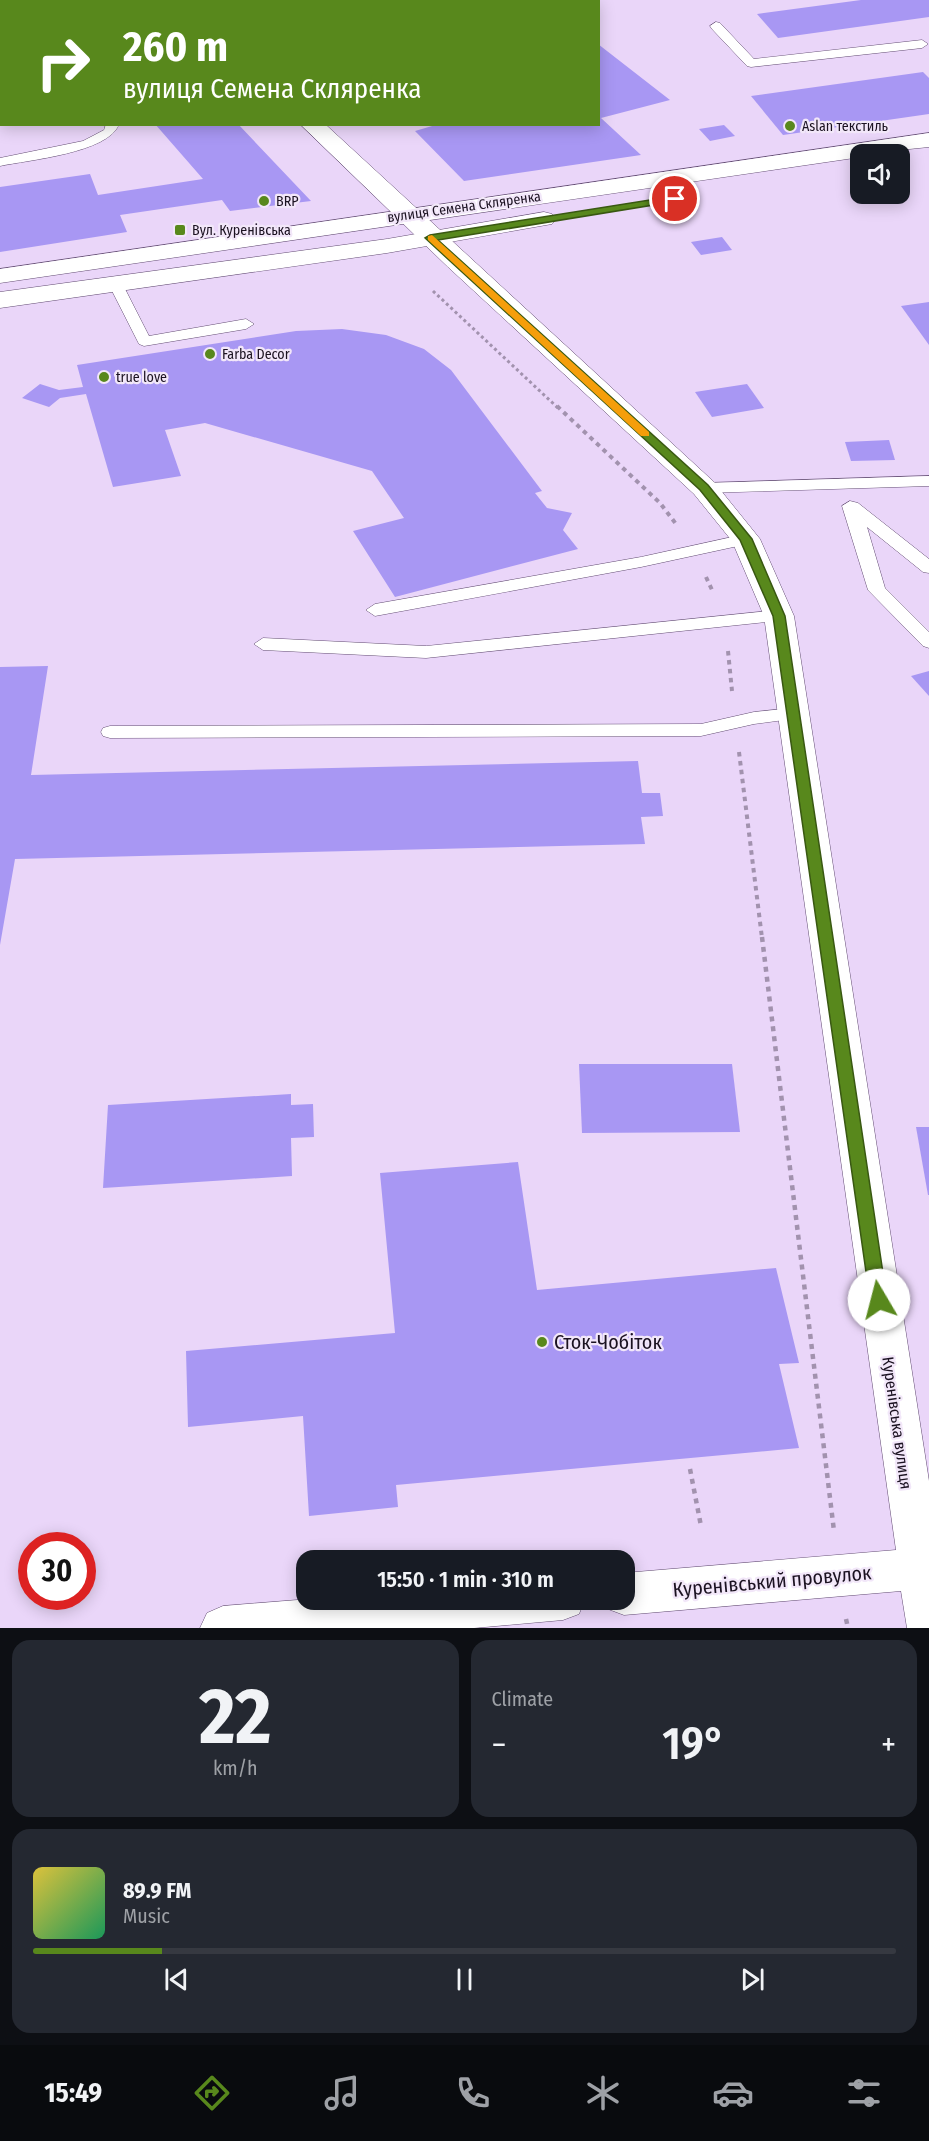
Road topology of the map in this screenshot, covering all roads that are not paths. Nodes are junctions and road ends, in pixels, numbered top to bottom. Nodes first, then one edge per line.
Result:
1 (716, 26) dead end
2 (927, 43) edge
3 (112, 126) edge
4 (313, 126) edge
5 (929, 140) edge
6 (0, 162) edge
7 (929, 162) edge
8 (910, 165) edge
9 (850, 174) edge
10 (406, 216) junction
11 (430, 238) junction
12 (0, 276) edge
13 (115, 283) junction
14 (0, 300) edge
15 (246, 324) dead end
16 (929, 481) edge
17 (830, 485) junction
18 (704, 488) junction
19 (852, 507) junction
20 (746, 539) junction
21 (929, 568) edge
22 (375, 610) dead end
23 (779, 616) junction
24 (929, 642) edge
25 (263, 644) dead end
26 (792, 714) junction
27 (110, 732) dead end
28 (919, 1569) junction
29 (635, 1593) edge
30 (434, 1610) edge
31 (929, 1626) edge
32 (223, 1628) edge

1 - 2 lane
3 - 6 lane
4 - 10 street, Куренівська вулиця
5 - 10 street, вулиця Семена Скляренка
7 - 8 street
9 - 11 street, вулиця Семена Скляренка
10 - 11 street, Куренівська вулиця
10 - 12 street, вулиця Семена Скляренка
11 - 13 street, вулиця Семена Скляренка
11 - 18 street, Куренівська вулиця
13 - 14 street, вулиця Семена Скляренка
13 - 15 lane
16 - 17 lane
17 - 18 lane
17 - 19 lane
18 - 20 street, Куренівська вулиця
19 - 21 lane
19 - 24 lane
20 - 22 lane
20 - 23 street, Куренівська вулиця
23 - 25 lane
23 - 26 street, Куренівська вулиця
26 - 27 lane
26 - 28 street, Куренівська вулиця
28 - 29 street, Куренівський провулок
28 - 31 street, Куренівська вулиця
30 - 32 street

